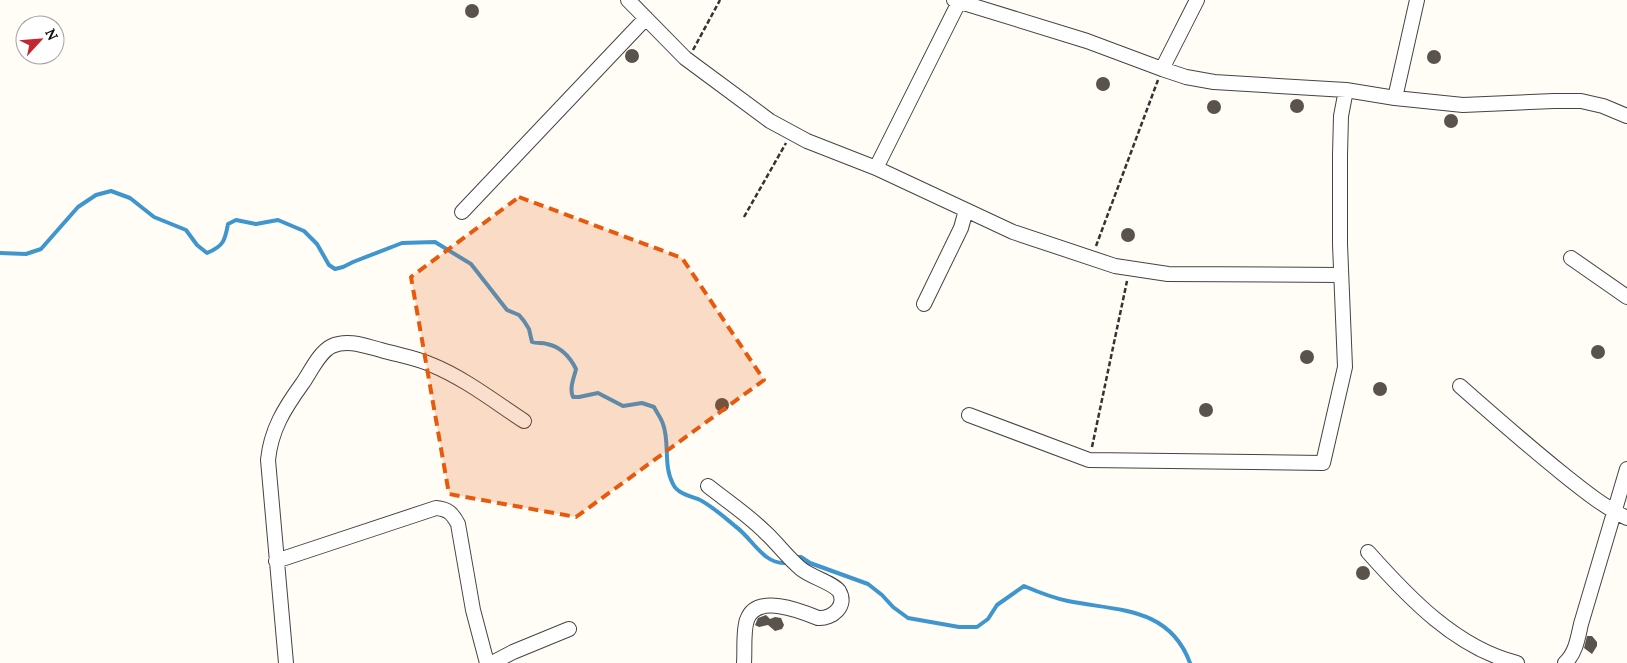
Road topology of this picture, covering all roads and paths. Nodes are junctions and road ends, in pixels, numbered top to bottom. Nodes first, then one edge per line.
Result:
1 (628, 0) edge
2 (720, 0) edge
3 (1197, 0) edge
4 (1418, 0) edge
5 (958, 1) edge
6 (646, 18) junction
7 (688, 60) junction
8 (1162, 70) junction
9 (1346, 90) junction
10 (1395, 98) junction
11 (1627, 116) edge
12 (792, 133) junction
13 (876, 168) junction
14 (966, 210) junction
15 (462, 212) dead end
16 (744, 217) dead end
17 (1092, 258) junction
18 (1571, 258) dead end
19 (1129, 268) junction
20 (1342, 275) junction
21 (1627, 297) edge
22 (924, 304) dead end
23 (1460, 386) dead end
24 (969, 415) dead end
25 (524, 420) dead end
26 (1089, 460) junction
27 (1627, 469) edge
28 (708, 486) dead end
29 (1614, 512) junction
30 (1627, 518) edge
31 (1368, 552) dead end
32 (276, 561) junction
33 (569, 629) dead end
34 (286, 663) edge
35 (487, 663) edge
36 (492, 663) edge
37 (744, 663) edge
38 (1517, 663) edge
39 (1565, 663) edge

1 - 6 street
2 - 7 path
3 - 8 street
4 - 10 street
5 - 8 street
5 - 13 street
6 - 7 street
6 - 15 street
7 - 12 street
8 - 9 street
8 - 17 path
9 - 10 street
9 - 20 street
10 - 11 street
12 - 13 street
12 - 16 path
13 - 14 street
14 - 17 street
14 - 22 street
17 - 19 street
18 - 21 street
19 - 20 street
19 - 26 path
20 - 26 street
23 - 29 street
24 - 26 street
25 - 32 street
27 - 29 street
28 - 37 street
29 - 30 street
29 - 39 street
31 - 38 street
32 - 34 street
32 - 35 street
33 - 36 street

